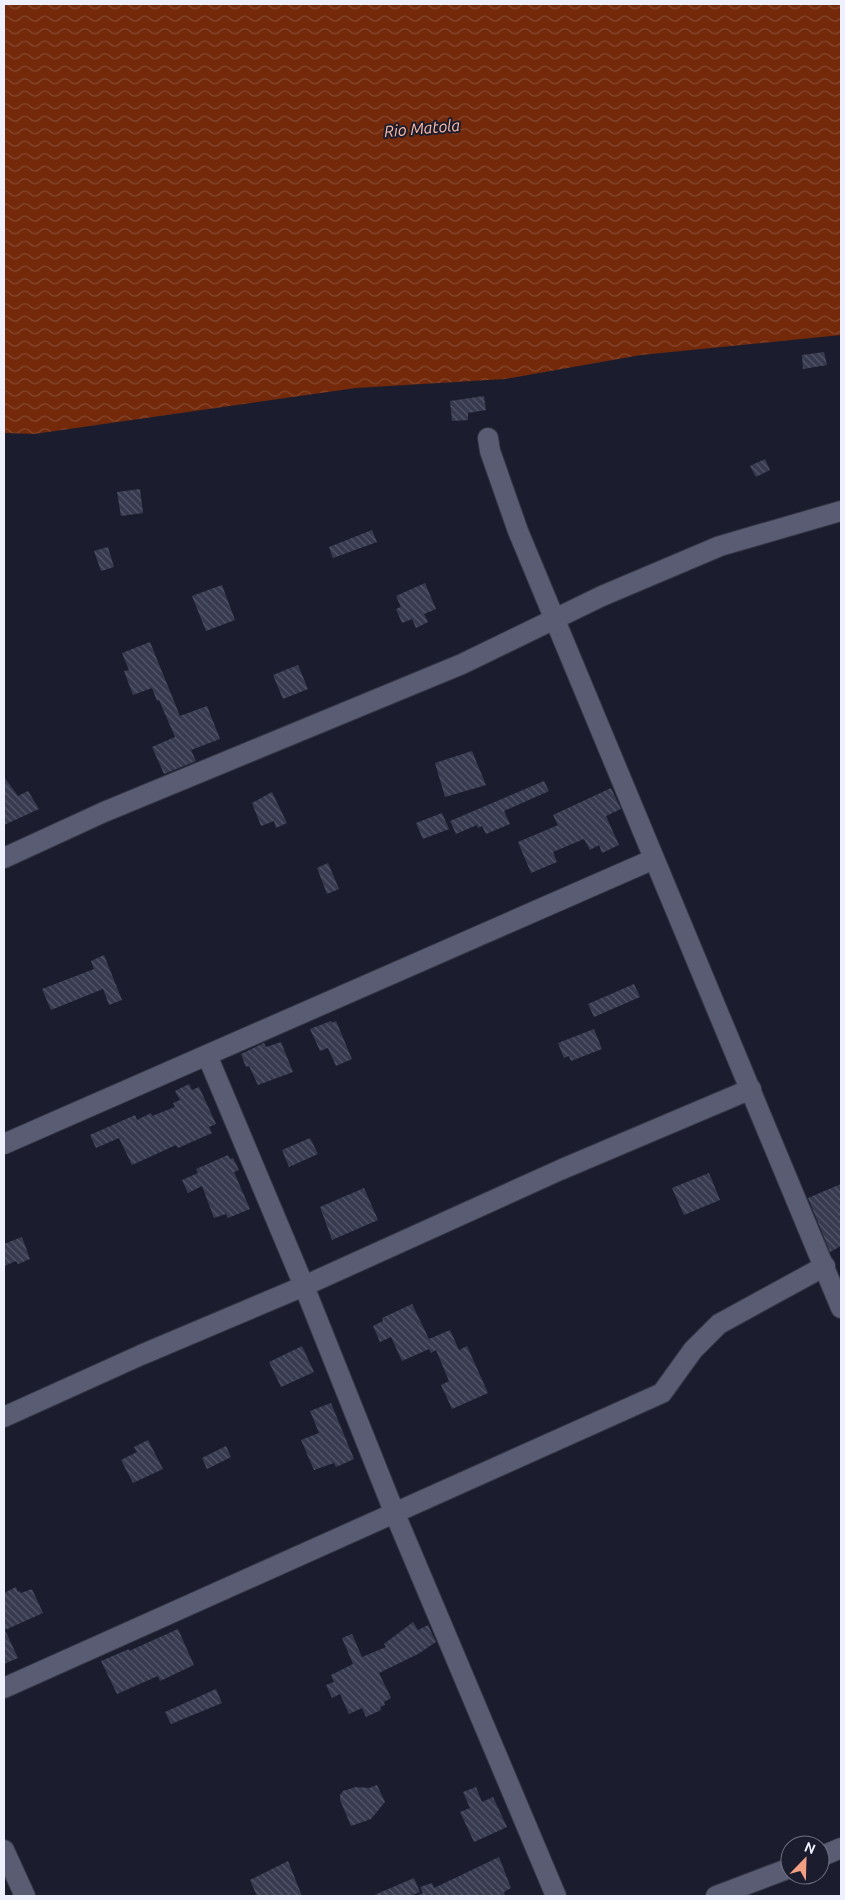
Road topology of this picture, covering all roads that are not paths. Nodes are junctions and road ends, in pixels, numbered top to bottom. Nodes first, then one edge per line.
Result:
1 (488, 438) dead end
2 (841, 511) edge
3 (553, 619) junction
4 (4, 858) edge
5 (654, 859) junction
6 (207, 1055) junction
7 (751, 1089) junction
8 (4, 1144) edge
9 (824, 1266) junction
10 (304, 1286) junction
11 (841, 1308) edge
12 (4, 1416) edge
13 (395, 1514) junction
14 (4, 1688) edge
15 (4, 1850) edge
16 (780, 1872) edge
17 (25, 1896) edge
18 (556, 1896) edge
19 (716, 1896) edge

1 - 3 street
2 - 3 street
3 - 4 street
3 - 5 street
5 - 6 street
5 - 7 street
6 - 8 street
6 - 10 street
7 - 9 street
7 - 10 street
9 - 11 street
9 - 13 street
10 - 12 street
10 - 13 street
13 - 14 street
13 - 18 street
15 - 17 street
16 - 19 street

